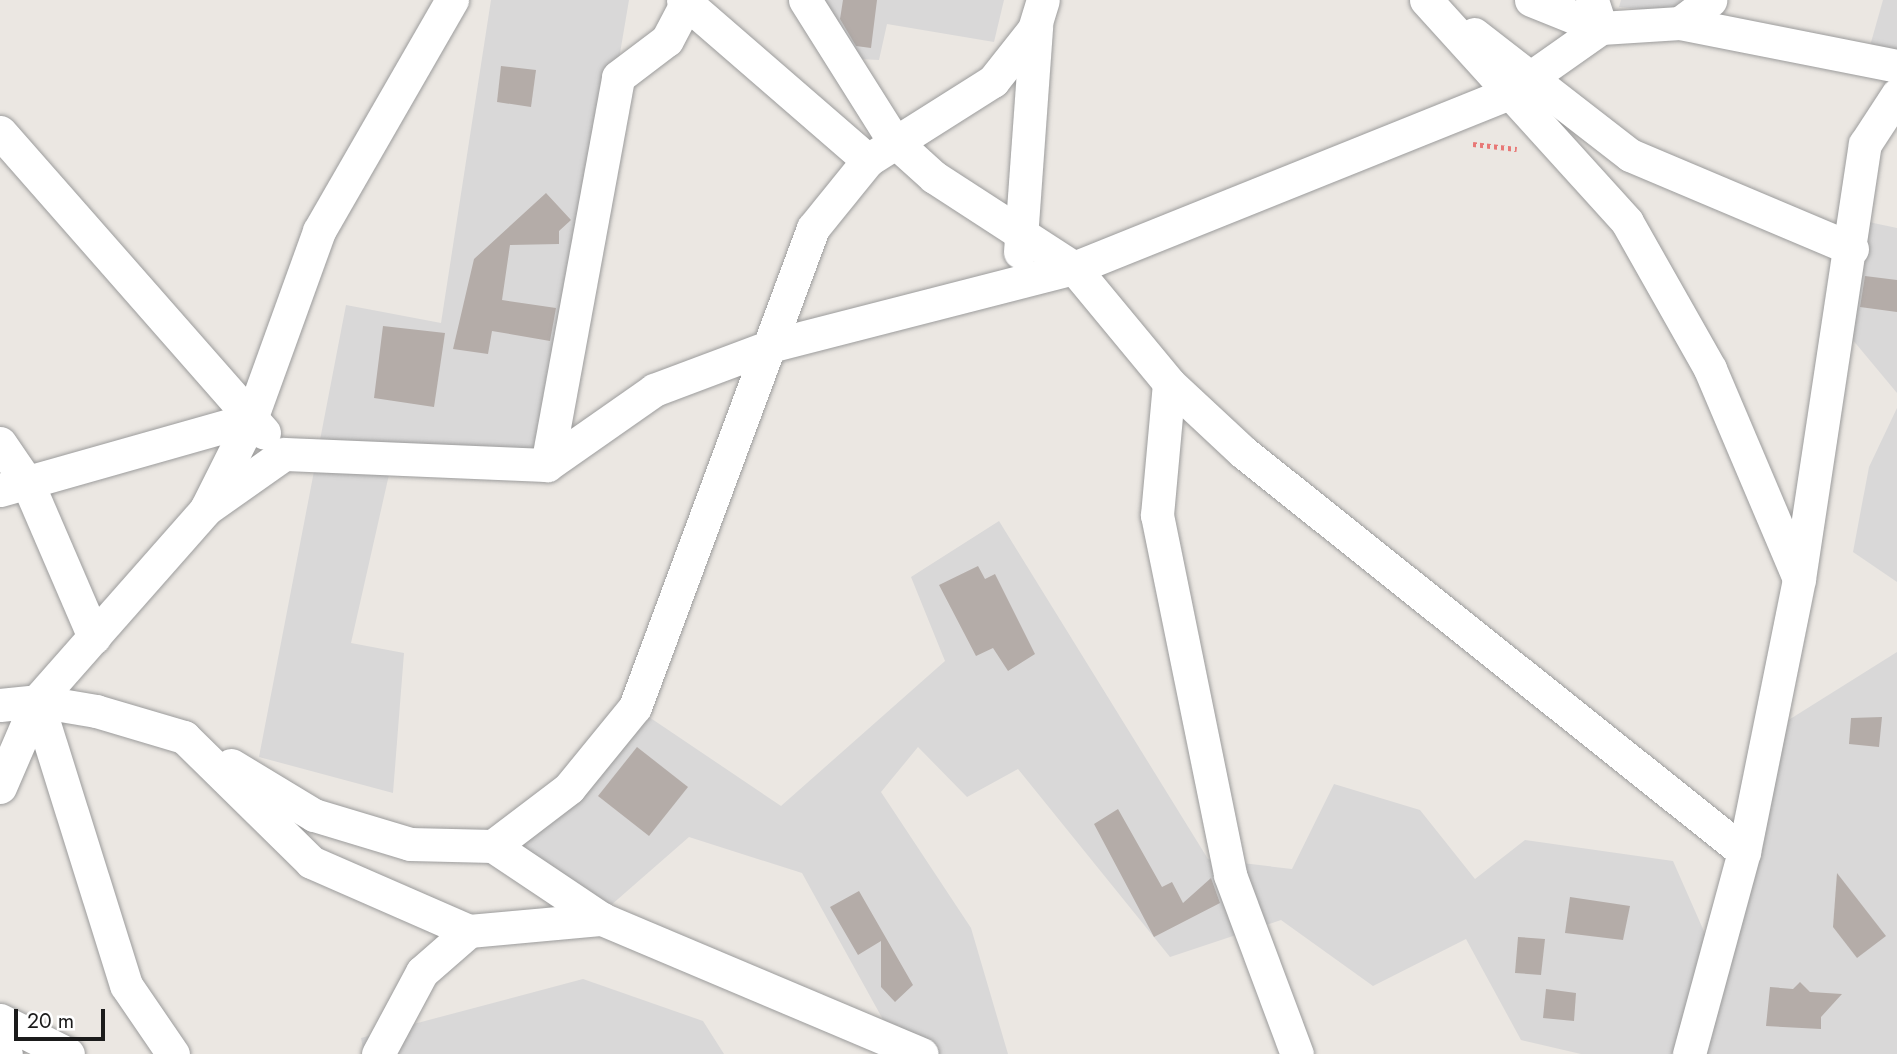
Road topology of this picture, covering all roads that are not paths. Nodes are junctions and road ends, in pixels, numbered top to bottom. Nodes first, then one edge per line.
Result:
1 (452, 0) edge
2 (805, 0) edge
3 (1063, 0) edge
4 (1427, 0) edge
5 (1531, 0) edge
6 (1710, 0) edge
7 (687, 2) edge
8 (1038, 14) edge
9 (1597, 14) edge
10 (1681, 23) junction
11 (1897, 66) edge
12 (1521, 87) junction
13 (1897, 95) edge
14 (0, 132) edge
15 (881, 150) junction
16 (1023, 234) junction
17 (1852, 248) junction
18 (1074, 268) junction
19 (1013, 282) junction
20 (774, 345) junction
21 (1169, 383) junction
22 (251, 419) junction
23 (0, 443) edge
24 (285, 454) junction
25 (547, 465) junction
26 (14, 487) edge
27 (206, 509) junction
28 (1799, 579) junction
29 (94, 637) junction
30 (37, 701) junction
31 (0, 705) edge
32 (184, 737) junction
33 (0, 787) edge
34 (493, 846) junction
35 (1744, 852) junction
36 (602, 919) junction
37 (469, 931) junction
38 (0, 1020) edge
39 (0, 1037) edge
40 (6, 1054) edge
41 (68, 1054) edge
42 (173, 1054) edge
43 (378, 1054) edge
44 (922, 1054) edge
45 (1297, 1054) edge
46 (1689, 1054) edge

1 - 22 street
2 - 15 street
3 - 8 street
4 - 12 street
5 - 9 street
6 - 10 street
7 - 15 street
7 - 25 street
8 - 15 street
8 - 16 street
9 - 10 street
9 - 12 street
10 - 11 street
12 - 17 street
12 - 18 street
12 - 28 street
13 - 17 street
14 - 22 street
15 - 16 street
15 - 20 street
16 - 18 street
16 - 19 street
17 - 28 street
18 - 19 street
18 - 21 street
19 - 20 street
20 - 25 street
20 - 34 street
21 - 35 street
21 - 45 street
22 - 24 street
22 - 26 street
22 - 27 street
23 - 26 street
24 - 25 street
24 - 27 street
26 - 29 street
27 - 29 street
28 - 35 street
29 - 30 street
30 - 31 street
30 - 32 street
30 - 33 street
30 - 42 street
32 - 34 street
32 - 37 street
34 - 36 street
35 - 46 street
36 - 37 street
36 - 44 street
37 - 43 street
38 - 41 street
39 - 40 street

